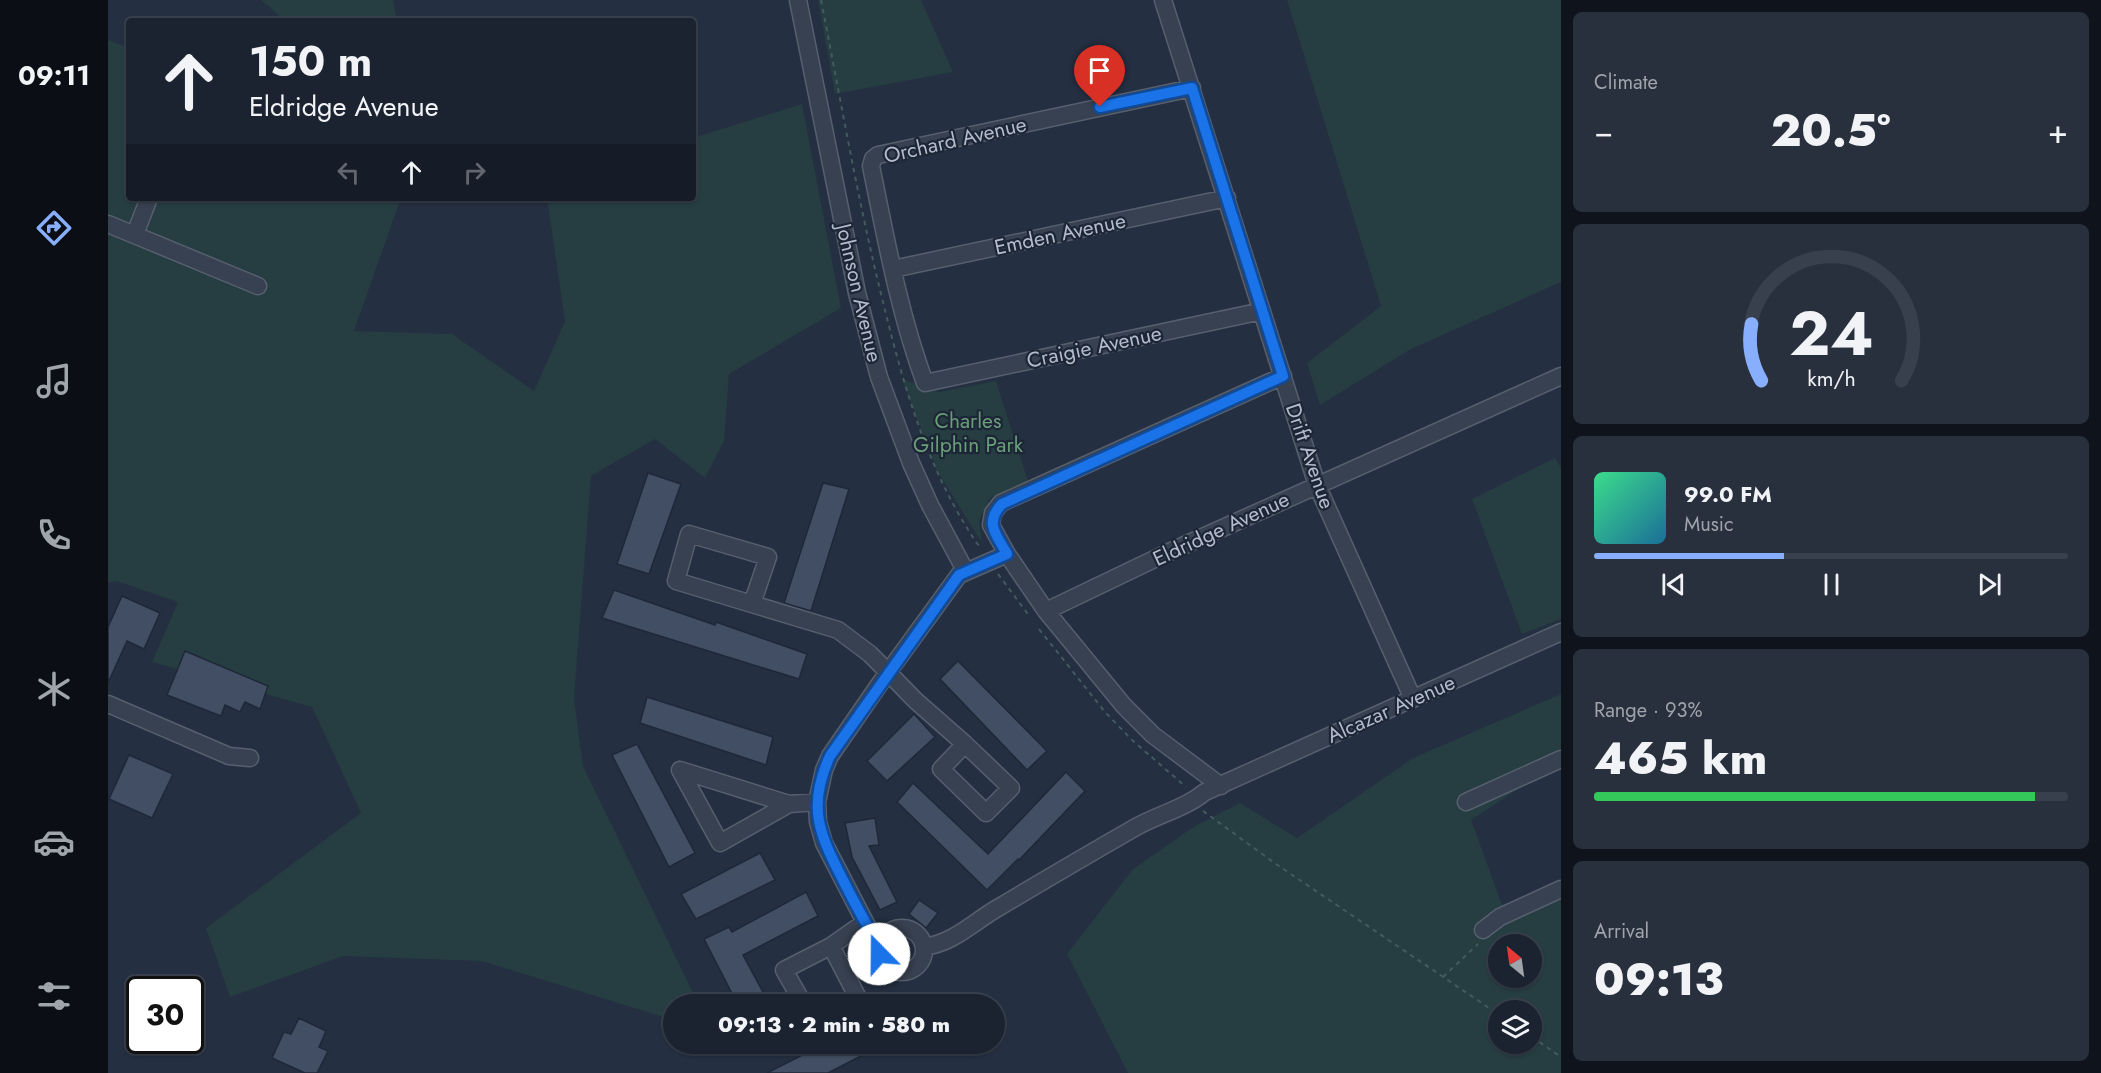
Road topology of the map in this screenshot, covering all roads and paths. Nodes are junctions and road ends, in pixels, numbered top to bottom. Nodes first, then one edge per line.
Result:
1 (798, 0) edge
2 (1163, 0) edge
3 (1192, 88) junction
4 (1227, 198) junction
5 (147, 201) edge
6 (108, 224) edge
7 (135, 234) junction
8 (893, 269) junction
9 (258, 286) dead end
10 (1262, 311) junction
11 (1283, 376) junction
12 (1561, 376) edge
13 (925, 383) joint
14 (1317, 485) junction
15 (1007, 554) junction
16 (966, 572) junction
17 (752, 604) junction
18 (1046, 611) junction
19 (1561, 632) edge
20 (889, 672) junction
21 (1413, 699) junction
22 (109, 708) edge
23 (965, 744) dead end
24 (250, 758) dead end
25 (1561, 759) edge
26 (1221, 786) junction
27 (817, 802) junction
28 (1466, 802) dead end
29 (789, 804) junction
30 (1204, 814) dead end
31 (1561, 889) edge
32 (865, 922) junction
33 (1483, 930) joint
34 (831, 946) junction
35 (880, 947) junction
36 (924, 947) junction
37 (1443, 977) junction
38 (798, 994) edge
39 (856, 994) edge
40 (1488, 1007) edge
41 (1542, 1044) edge
42 (1561, 1057) edge

1 - 16 street, Johnson Avenue
2 - 3 street, Drift Avenue
3 - 4 street, Drift Avenue
3 - 8 street, Orchard Avenue
4 - 8 street, Emden Avenue
4 - 10 street, Drift Avenue
5 - 7 street
6 - 7 street
7 - 9 street
8 - 13 street, Orchard Avenue
10 - 11 street, Drift Avenue
10 - 13 street, Craigie Avenue
11 - 14 street, Drift Avenue
11 - 15 street
12 - 14 street, Eldridge Avenue
14 - 18 street, Eldridge Avenue
14 - 21 street, Drift Avenue
15 - 16 street
15 - 18 street
16 - 20 street
17 - 17 street
17 - 20 street
18 - 26 street
19 - 21 street, Alcazar Avenue
20 - 23 street
20 - 27 street
21 - 26 street, Alcazar Avenue
22 - 24 street
25 - 28 street
26 - 36 street, Alcazar Avenue
27 - 29 street
27 - 32 street
29 - 29 street
30 - 37 path
31 - 33 street
32 - 34 street
32 - 35 street
33 - 37 path
34 - 38 street
34 - 39 street
35 - 36 street
35 - 36 street
37 - 40 path
41 - 42 path

